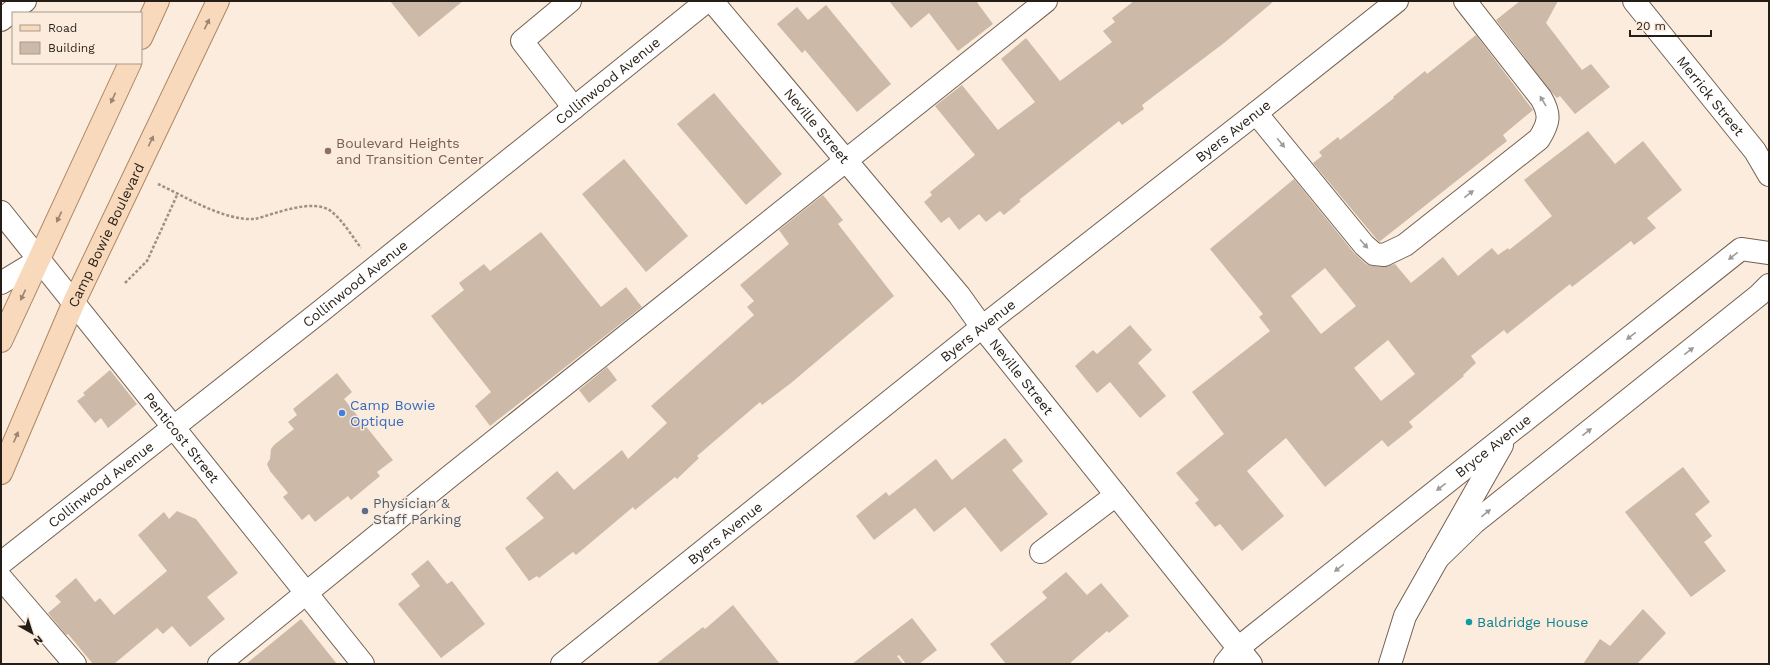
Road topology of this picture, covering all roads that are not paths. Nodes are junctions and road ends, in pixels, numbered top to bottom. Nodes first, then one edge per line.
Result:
1 (25, 1) edge
2 (158, 1) edge
3 (218, 1) edge
4 (707, 1) edge
5 (712, 1) edge
6 (1046, 1) edge
7 (1397, 1) edge
8 (1465, 1) edge
9 (1634, 1) edge
10 (557, 5) edge
11 (1, 20) edge
12 (142, 36) edge
13 (130, 64) edge
14 (574, 108) junction
15 (1256, 113) junction
16 (846, 160) junction
17 (1769, 175) edge
18 (1, 212) edge
19 (1769, 253) edge
20 (39, 260) junction
21 (1, 283) edge
22 (1769, 285) edge
23 (74, 302) junction
24 (982, 327) junction
25 (1, 341) edge
26 (174, 428) junction
27 (1508, 434) junction
28 (1, 473) edge
29 (1116, 495) junction
30 (1041, 552) dead end
31 (1437, 559) junction
32 (1, 563) edge
33 (1, 578) edge
34 (305, 592) junction
35 (1238, 659) edge
36 (76, 664) edge
37 (218, 664) edge
38 (363, 664) edge
39 (562, 664) edge
40 (1390, 664) edge

1 - 11 street
2 - 12 main road
23 -> 3 main road, Camp Bowie Boulevard
4 - 14 street, Collinwood Avenue
5 - 16 street, Neville Street
6 - 16 street
7 - 15 street, Byers Avenue
15 -> 8 street
9 - 17 street, Merrick Street
10 - 14 street
13 -> 20 main road
14 - 26 street, Collinwood Avenue
15 - 24 street, Byers Avenue
16 - 24 street, Neville Street
16 - 34 street
18 - 20 street, Penticost Street
19 -> 27 street, Bryce Avenue
20 - 21 street
20 - 23 street, Penticost Street
20 -> 25 main road
31 -> 22 street
23 - 26 street, Penticost Street
28 -> 23 main road, Camp Bowie Boulevard
24 - 29 street, Neville Street
24 - 39 street, Byers Avenue
26 - 32 street, Collinwood Avenue
26 - 34 street, Penticost Street
27 - 31 street
27 -> 35 street, Bryce Avenue
29 - 30 street
29 - 35 street, Neville Street
31 - 40 street
33 - 36 street
34 - 37 street
34 - 38 street, Penticost Street

